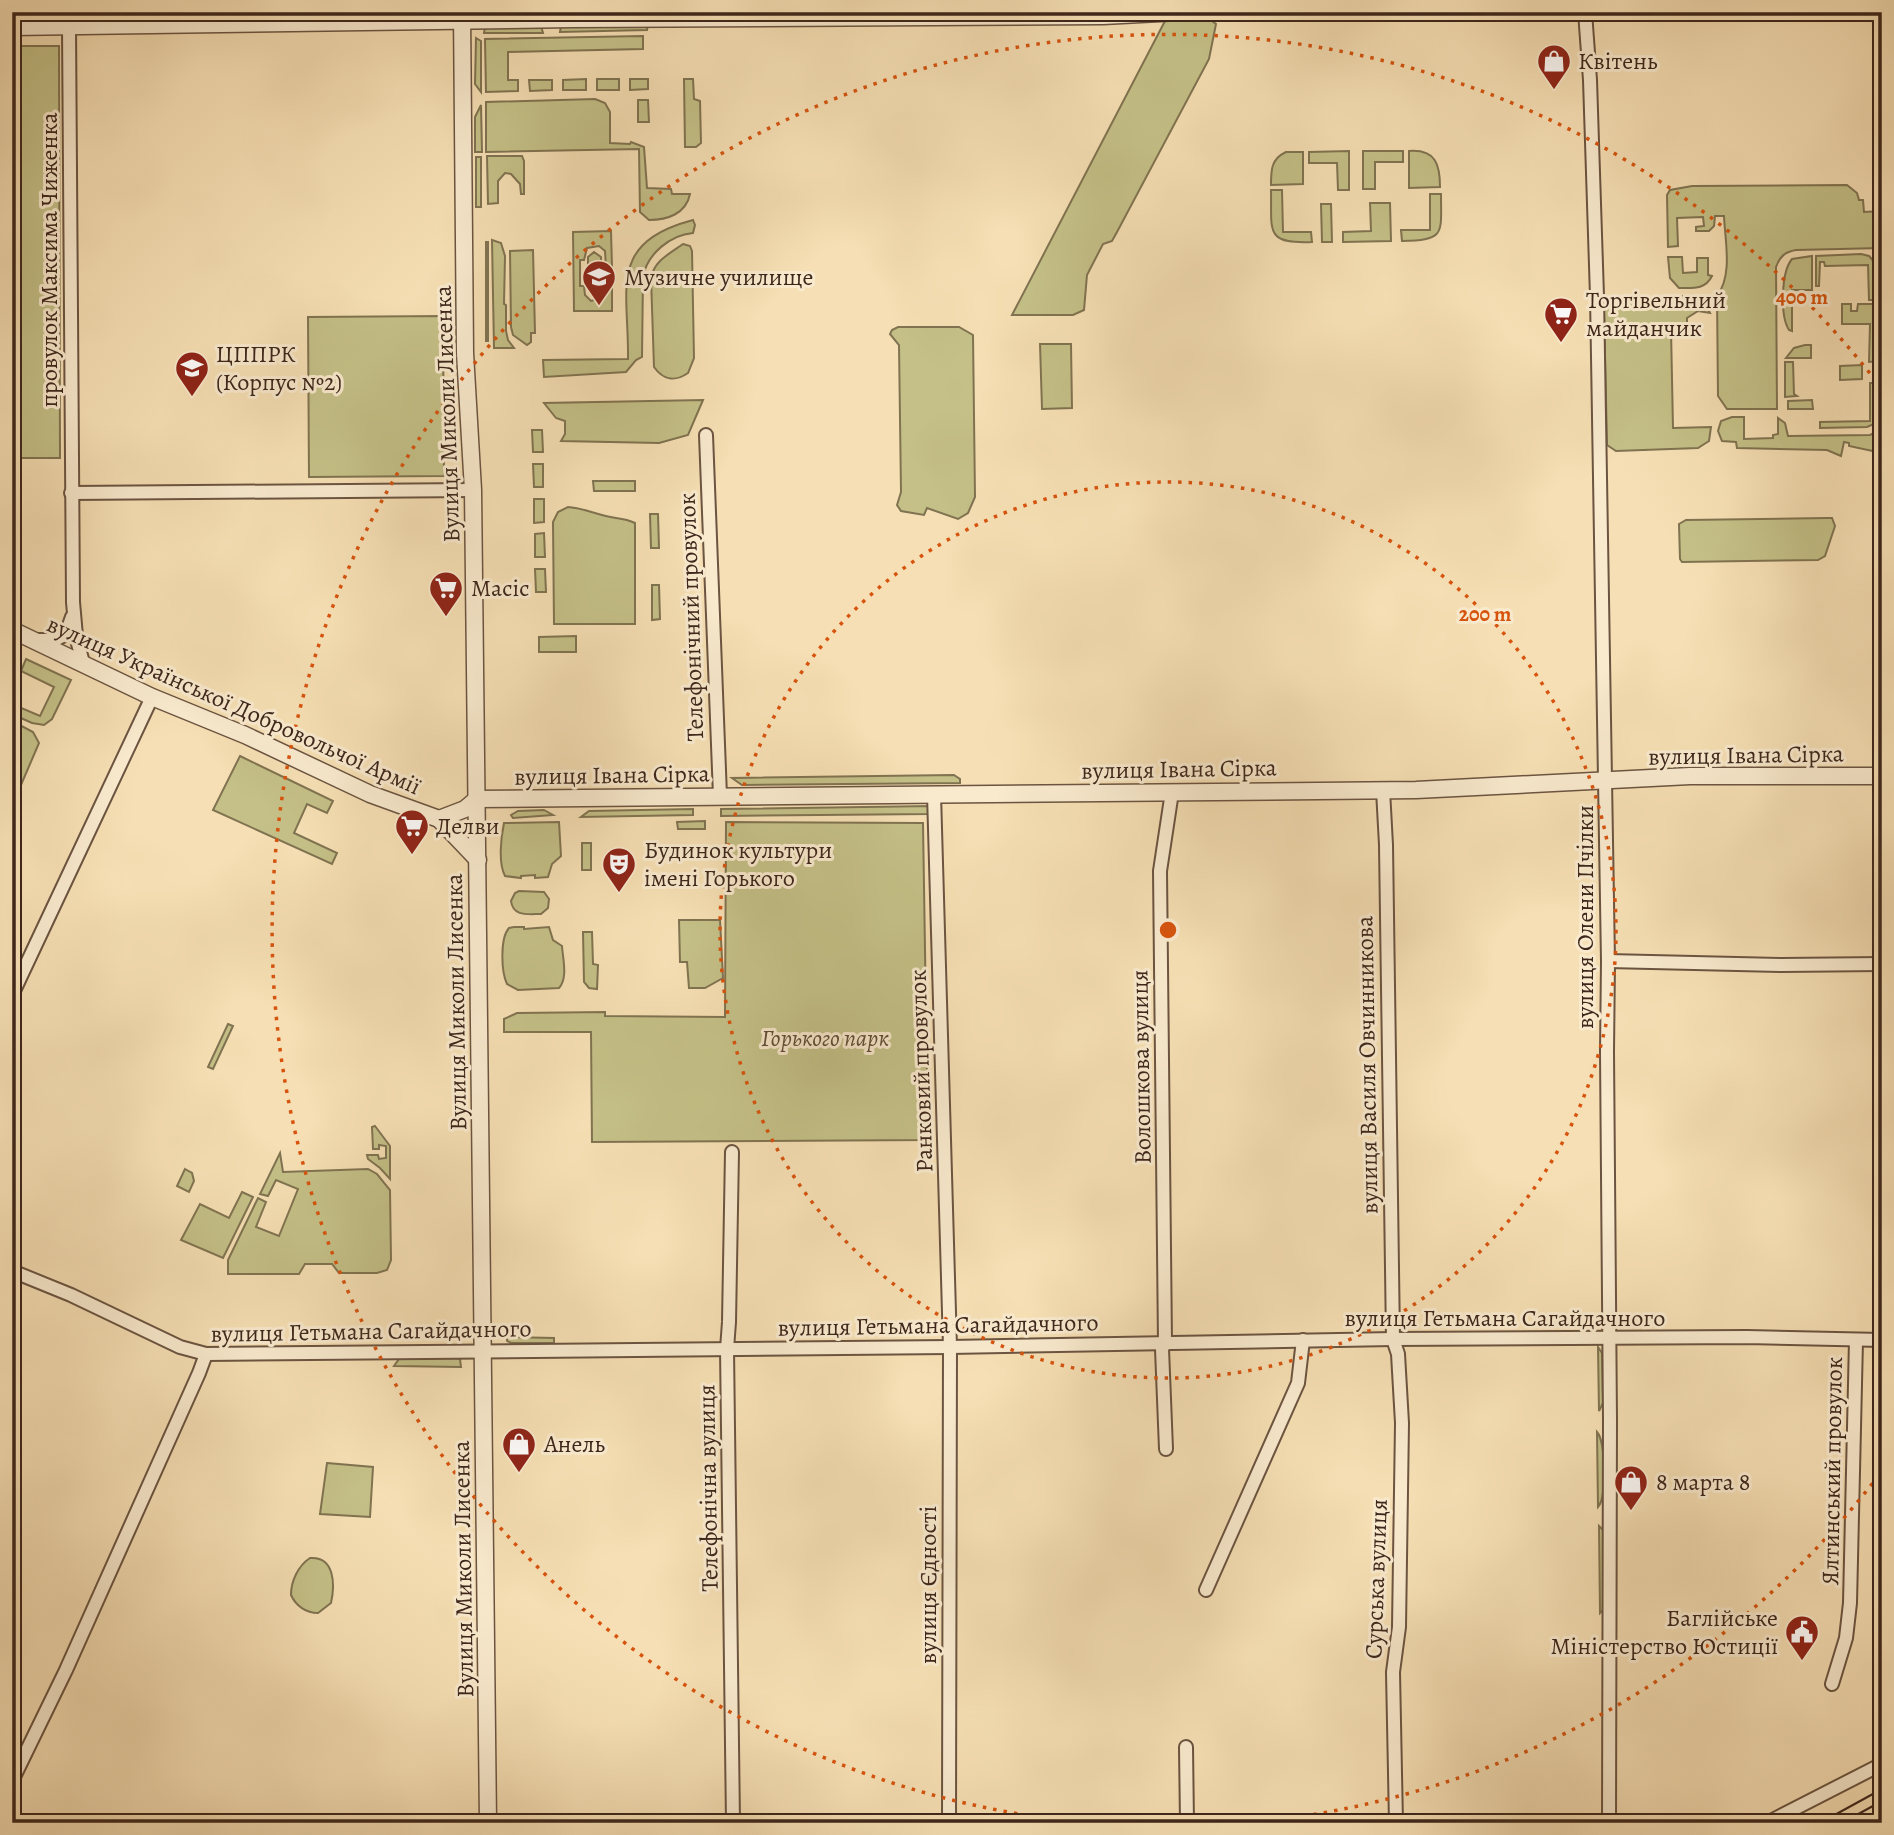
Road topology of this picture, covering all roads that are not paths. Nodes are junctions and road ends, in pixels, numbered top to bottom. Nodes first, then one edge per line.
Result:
1 (1180, 12) edge
2 (1585, 12) edge
3 (462, 15) edge
4 (69, 26) junction
5 (12, 27) edge
6 (706, 435) dead end
7 (473, 490) junction
8 (71, 493) junction
9 (73, 603) junction
10 (12, 630) edge
11 (31, 639) junction
12 (83, 663) junction
13 (152, 696) junction
14 (1882, 776) edge
15 (1605, 779) junction
16 (1383, 790) junction
17 (1172, 792) junction
18 (934, 794) junction
19 (720, 796) junction
20 (477, 799) junction
21 (439, 819) junction
22 (478, 860) junction
23 (1608, 961) junction
24 (1882, 964) edge
25 (12, 995) edge
26 (732, 1152) dead end
27 (12, 1271) edge
28 (1610, 1338) junction
29 (1393, 1339) junction
30 (1303, 1340) junction
31 (1856, 1340) junction
32 (1882, 1340) edge
33 (1165, 1343) junction
34 (950, 1347) junction
35 (727, 1349) junction
36 (483, 1350) junction
37 (205, 1354) junction
38 (1167, 1449) dead end
39 (1206, 1590) dead end
40 (1832, 1684) dead end
41 (1186, 1747) dead end
42 (1882, 1764) edge
43 (12, 1781) edge
44 (488, 1823) edge
45 (733, 1823) edge
46 (950, 1823) edge
47 (1186, 1823) edge
48 (1396, 1823) edge
49 (1609, 1823) edge
50 (1767, 1823) edge

1 - 3 street
2 - 15 street, вулиця Олени Пчілки
3 - 4 street
3 - 7 street, Вулиця Миколи Лисенка
4 - 5 street
4 - 8 street, провулок Максима Чиженка
6 - 19 street, Телефонічний провулок
7 - 8 street
7 - 20 street, Вулиця Миколи Лисенка
8 - 9 street, провулок Максима Чиженка
9 - 11 street
9 - 12 street, провулок Максима Чиженка
10 - 11 street, вулиця Української Добровольчої Армії
11 - 12 street, вулиця Української Добровольчої Армії
12 - 13 street, вулиця Української Добровольчої Армії
13 - 21 street, вулиця Української Добровольчої Армії
13 - 25 street
14 - 15 street, вулиця Івана Сірка
15 - 16 street, вулиця Івана Сірка
15 - 23 street, вулиця Олени Пчілки
16 - 17 street, вулиця Івана Сірка
16 - 29 street, вулиця Василя Овчинникова
17 - 18 street, вулиця Івана Сірка
17 - 33 street, Волошкова вулиця
18 - 19 street, вулиця Івана Сірка
18 - 34 street, Ранковий провулок
19 - 20 street, вулиця Івана Сірка
20 - 21 street, вулиця Української Добровольчої Армії
20 - 22 street, Вулиця Миколи Лисенка
21 - 22 street, вулиця Української Добровольчої Армії
22 - 36 street, Вулиця Миколи Лисенка
23 - 24 street
23 - 28 street, вулиця Олени Пчілки
26 - 35 street, Телефонічна вулиця
27 - 37 street, вулиця Гетьмана Сагайдачного
28 - 29 street, вулиця Гетьмана Сагайдачного
28 - 31 street, вулиця Гетьмана Сагайдачного
28 - 49 street, вулиця Олени Пчілки
29 - 30 street, вулиця Гетьмана Сагайдачного
29 - 48 street, Сурська вулиця
30 - 33 street, вулиця Гетьмана Сагайдачного
30 - 39 street
31 - 32 street, вулиця Гетьмана Сагайдачного
31 - 40 street, Ялтинський провулок
33 - 34 street, вулиця Гетьмана Сагайдачного
33 - 38 street, Волошкова вулиця
34 - 35 street, вулиця Гетьмана Сагайдачного
34 - 46 street, вулиця Єдності
35 - 36 street, вулиця Гетьмана Сагайдачного
35 - 45 street, Телефонічна вулиця
36 - 37 street, вулиця Гетьмана Сагайдачного
36 - 44 street, Вулиця Миколи Лисенка
37 - 43 street
41 - 47 street
42 - 50 street

